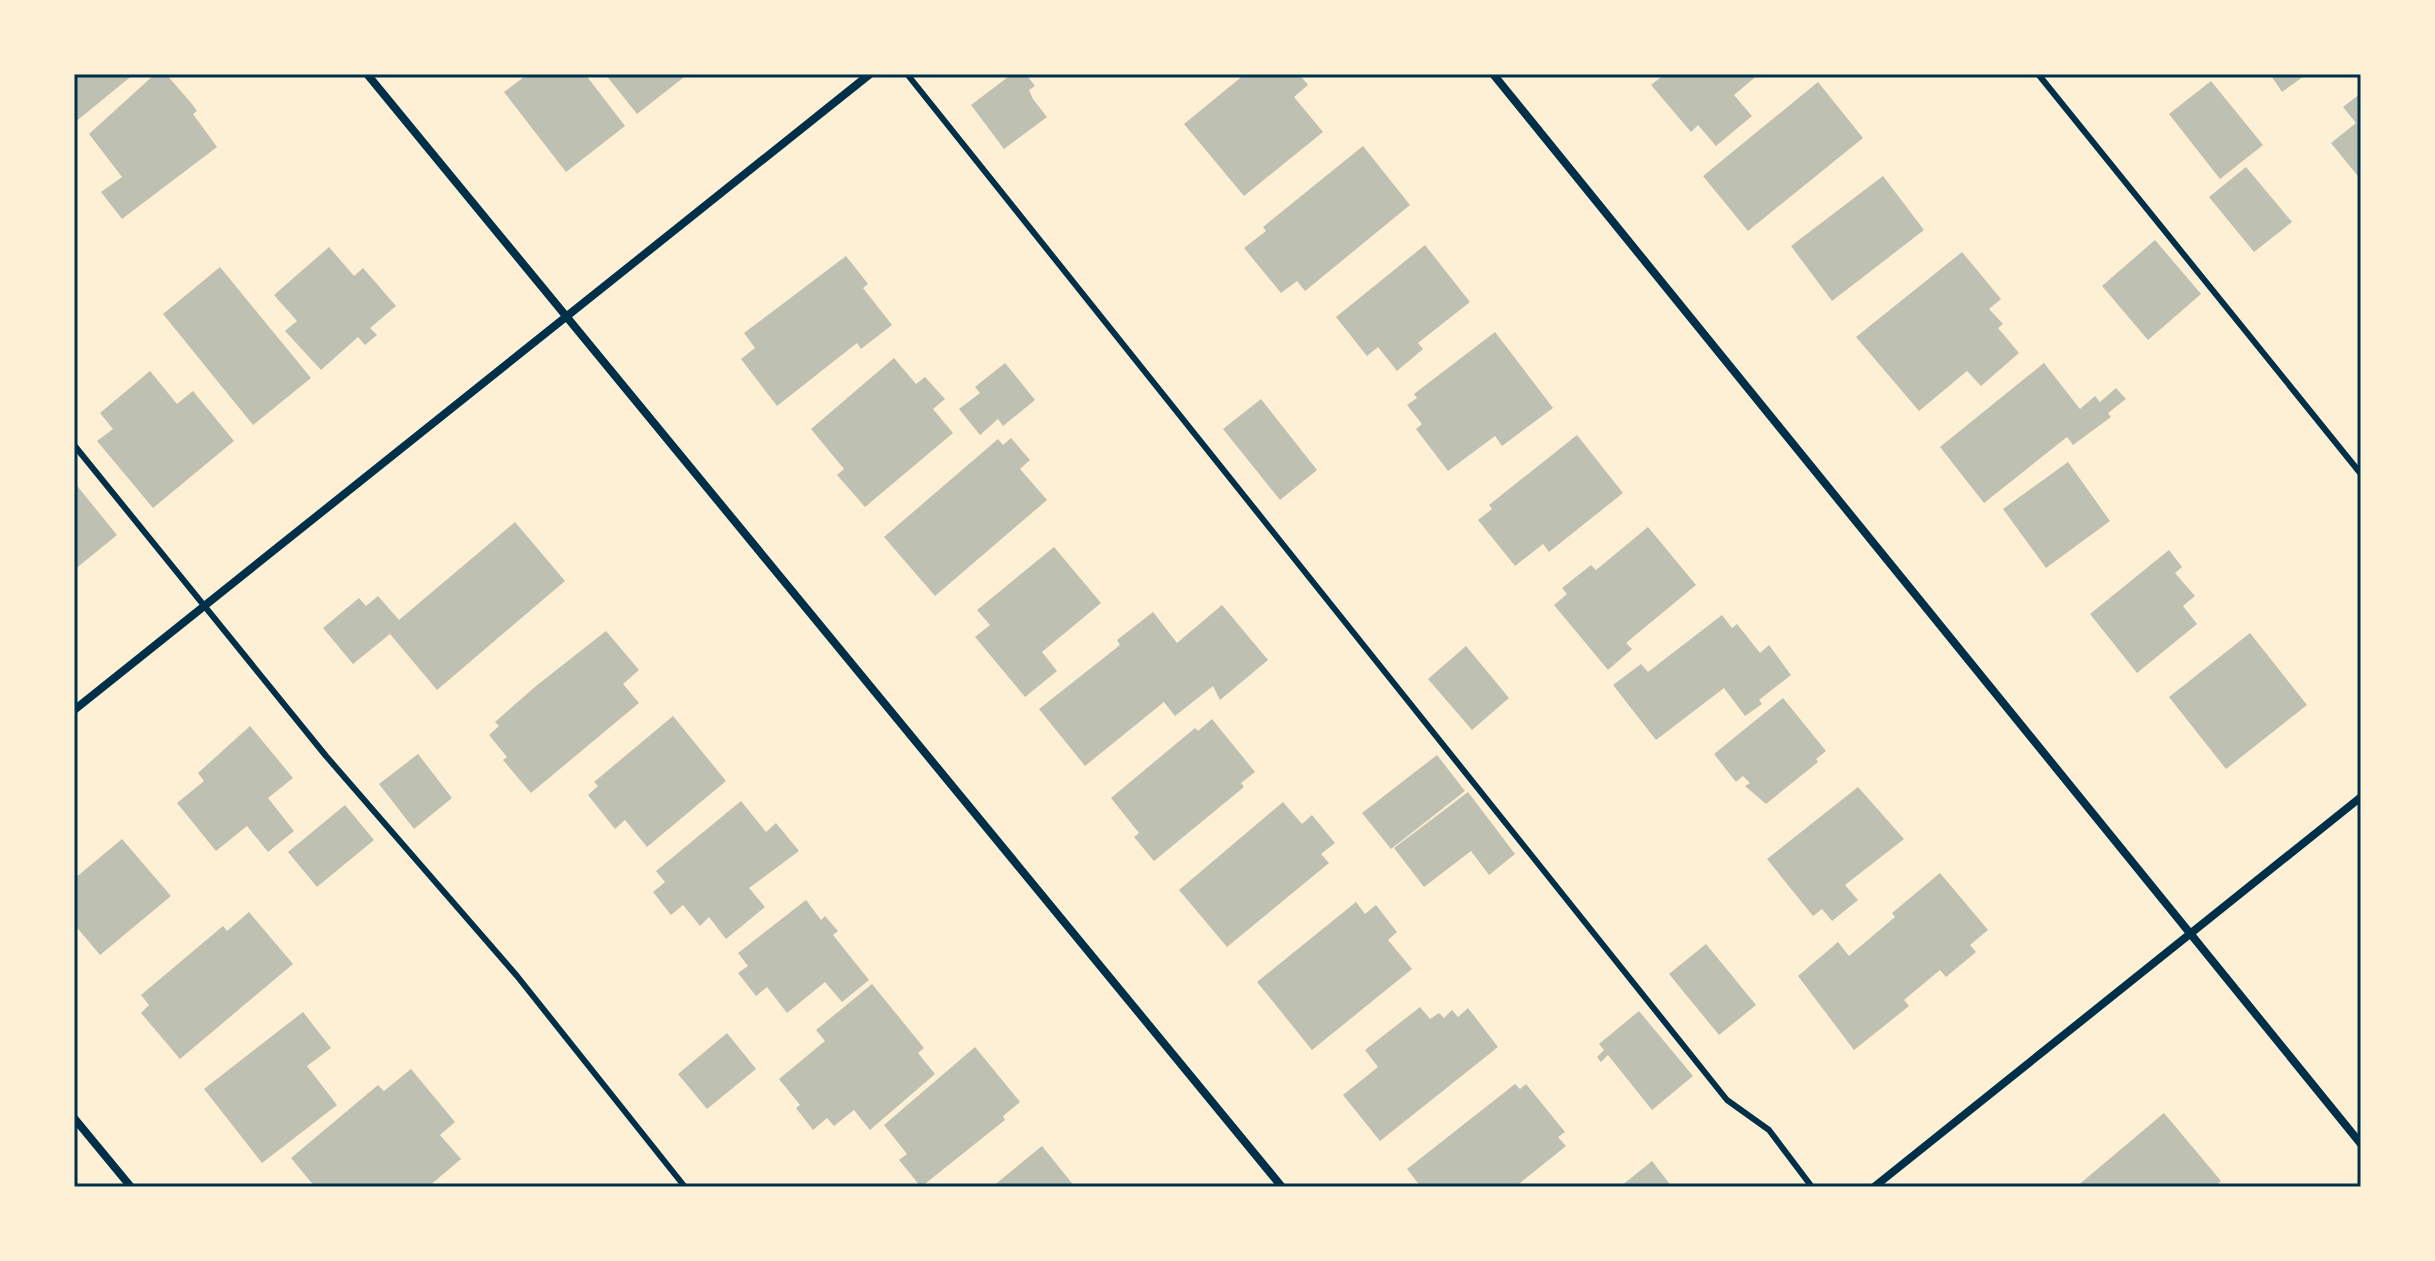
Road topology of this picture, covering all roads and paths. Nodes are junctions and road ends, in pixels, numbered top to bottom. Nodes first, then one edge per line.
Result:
1 (367, 74) edge
2 (870, 74) edge
3 (907, 74) edge
4 (1493, 74) edge
5 (2038, 74) edge
6 (565, 317) junction
7 (74, 445) edge
8 (2361, 474) edge
9 (206, 604) junction
10 (74, 710) edge
11 (2361, 797) edge
12 (2191, 934) junction
13 (74, 1118) edge
14 (2361, 1144) edge
15 (131, 1187) edge
16 (685, 1187) edge
17 (1282, 1187) edge
18 (1812, 1187) edge
19 (1874, 1187) edge

1 - 6 street
2 - 6 street
3 - 18 lane
4 - 12 street
5 - 8 lane
6 - 9 street
6 - 17 street
7 - 9 lane
9 - 10 street
9 - 16 lane
11 - 12 street
12 - 14 street
12 - 19 street
13 - 15 street

